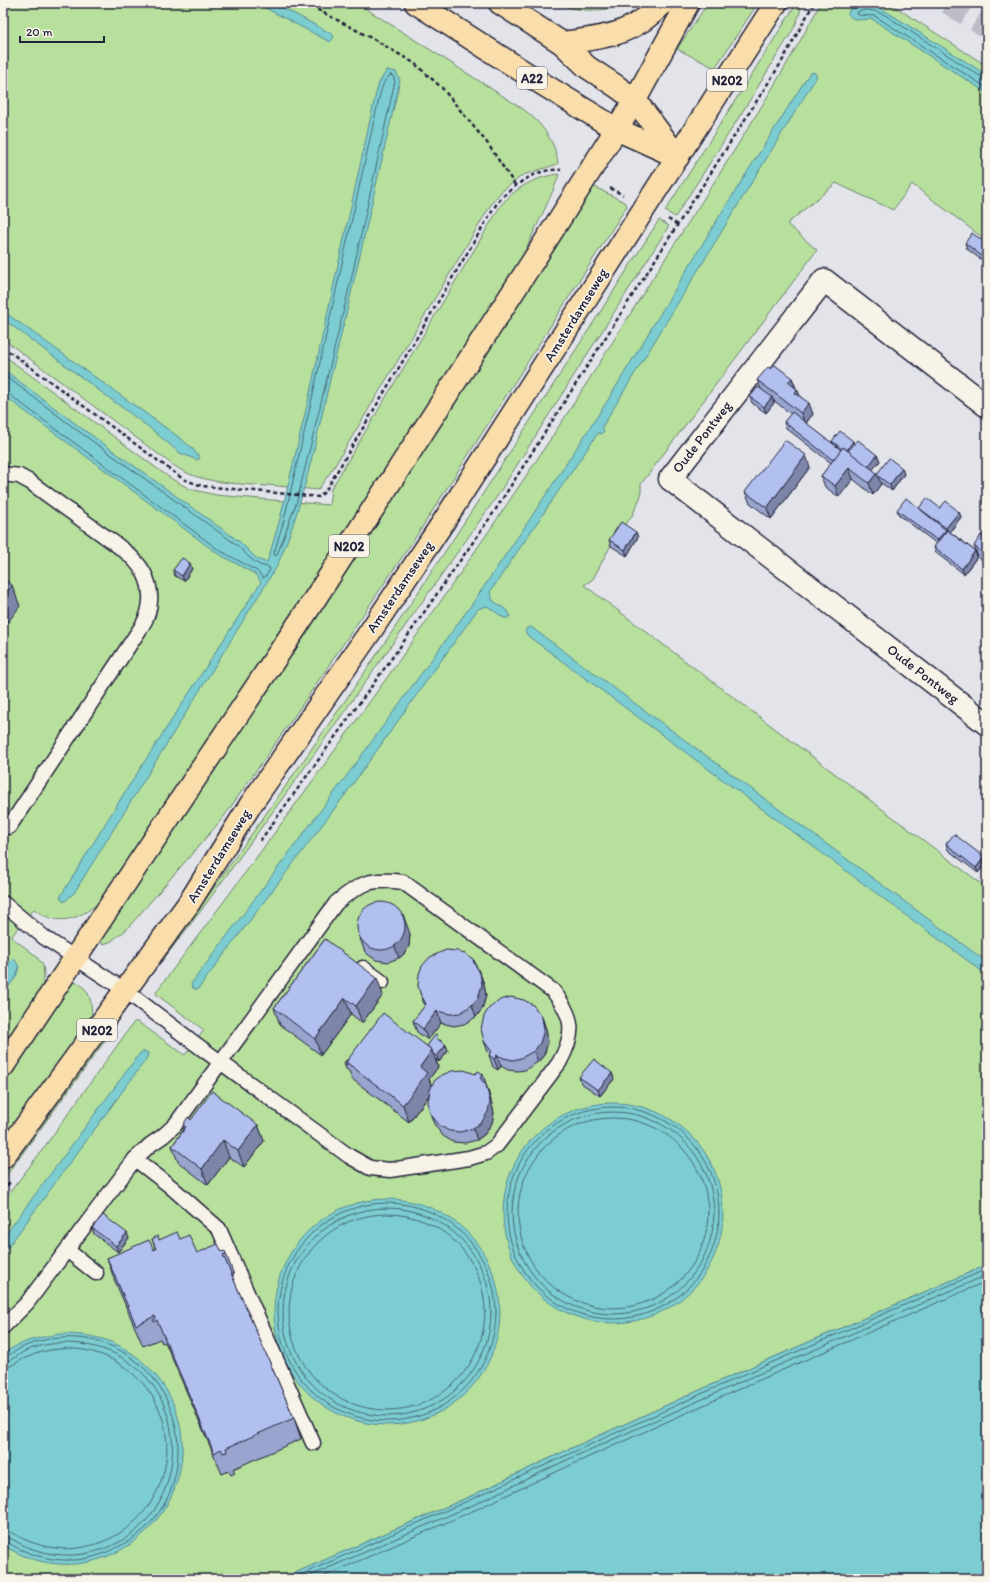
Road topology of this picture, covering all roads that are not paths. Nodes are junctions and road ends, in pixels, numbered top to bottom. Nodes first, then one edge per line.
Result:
1 (416, 3) edge
2 (500, 3) edge
3 (663, 3) edge
4 (688, 3) edge
5 (776, 3) edge
6 (562, 43) junction
7 (635, 100) junction
8 (616, 129) junction
9 (678, 157) junction
10 (987, 406) edge
11 (3, 474) edge
12 (987, 724) edge
13 (5, 828) edge
14 (3, 903) edge
15 (314, 933) junction
16 (326, 942) edge
17 (76, 959) junction
18 (351, 960) edge
19 (382, 982) dead end
20 (126, 991) junction
21 (220, 1062) junction
22 (3, 1066) edge
23 (3, 1157) edge
24 (135, 1159) junction
25 (67, 1250) junction
26 (96, 1273) dead end
27 (3, 1327) edge
28 (313, 1443) dead end

1 - 8 main road, A22
2 - 6 main road
3 - 6 main road
4 - 7 main road, N202
5 - 9 main road, Amsterdamseweg / N202
6 - 7 main road
7 - 8 main road, N202
7 - 9 main road
8 - 9 main road, A22
8 - 17 main road, N202
9 - 20 main road, Amsterdamseweg / N202
10 - 12 street, Oude Pontweg
11 - 13 lane
14 - 17 lane
15 - 16 lane
15 - 21 lane
15 - 21 lane
17 - 20 lane
17 - 22 main road, N202
18 - 19 lane
20 - 21 lane
20 - 23 main road, Amsterdamseweg / N202
21 - 24 lane
24 - 25 lane
24 - 28 lane
25 - 26 lane
25 - 27 lane

